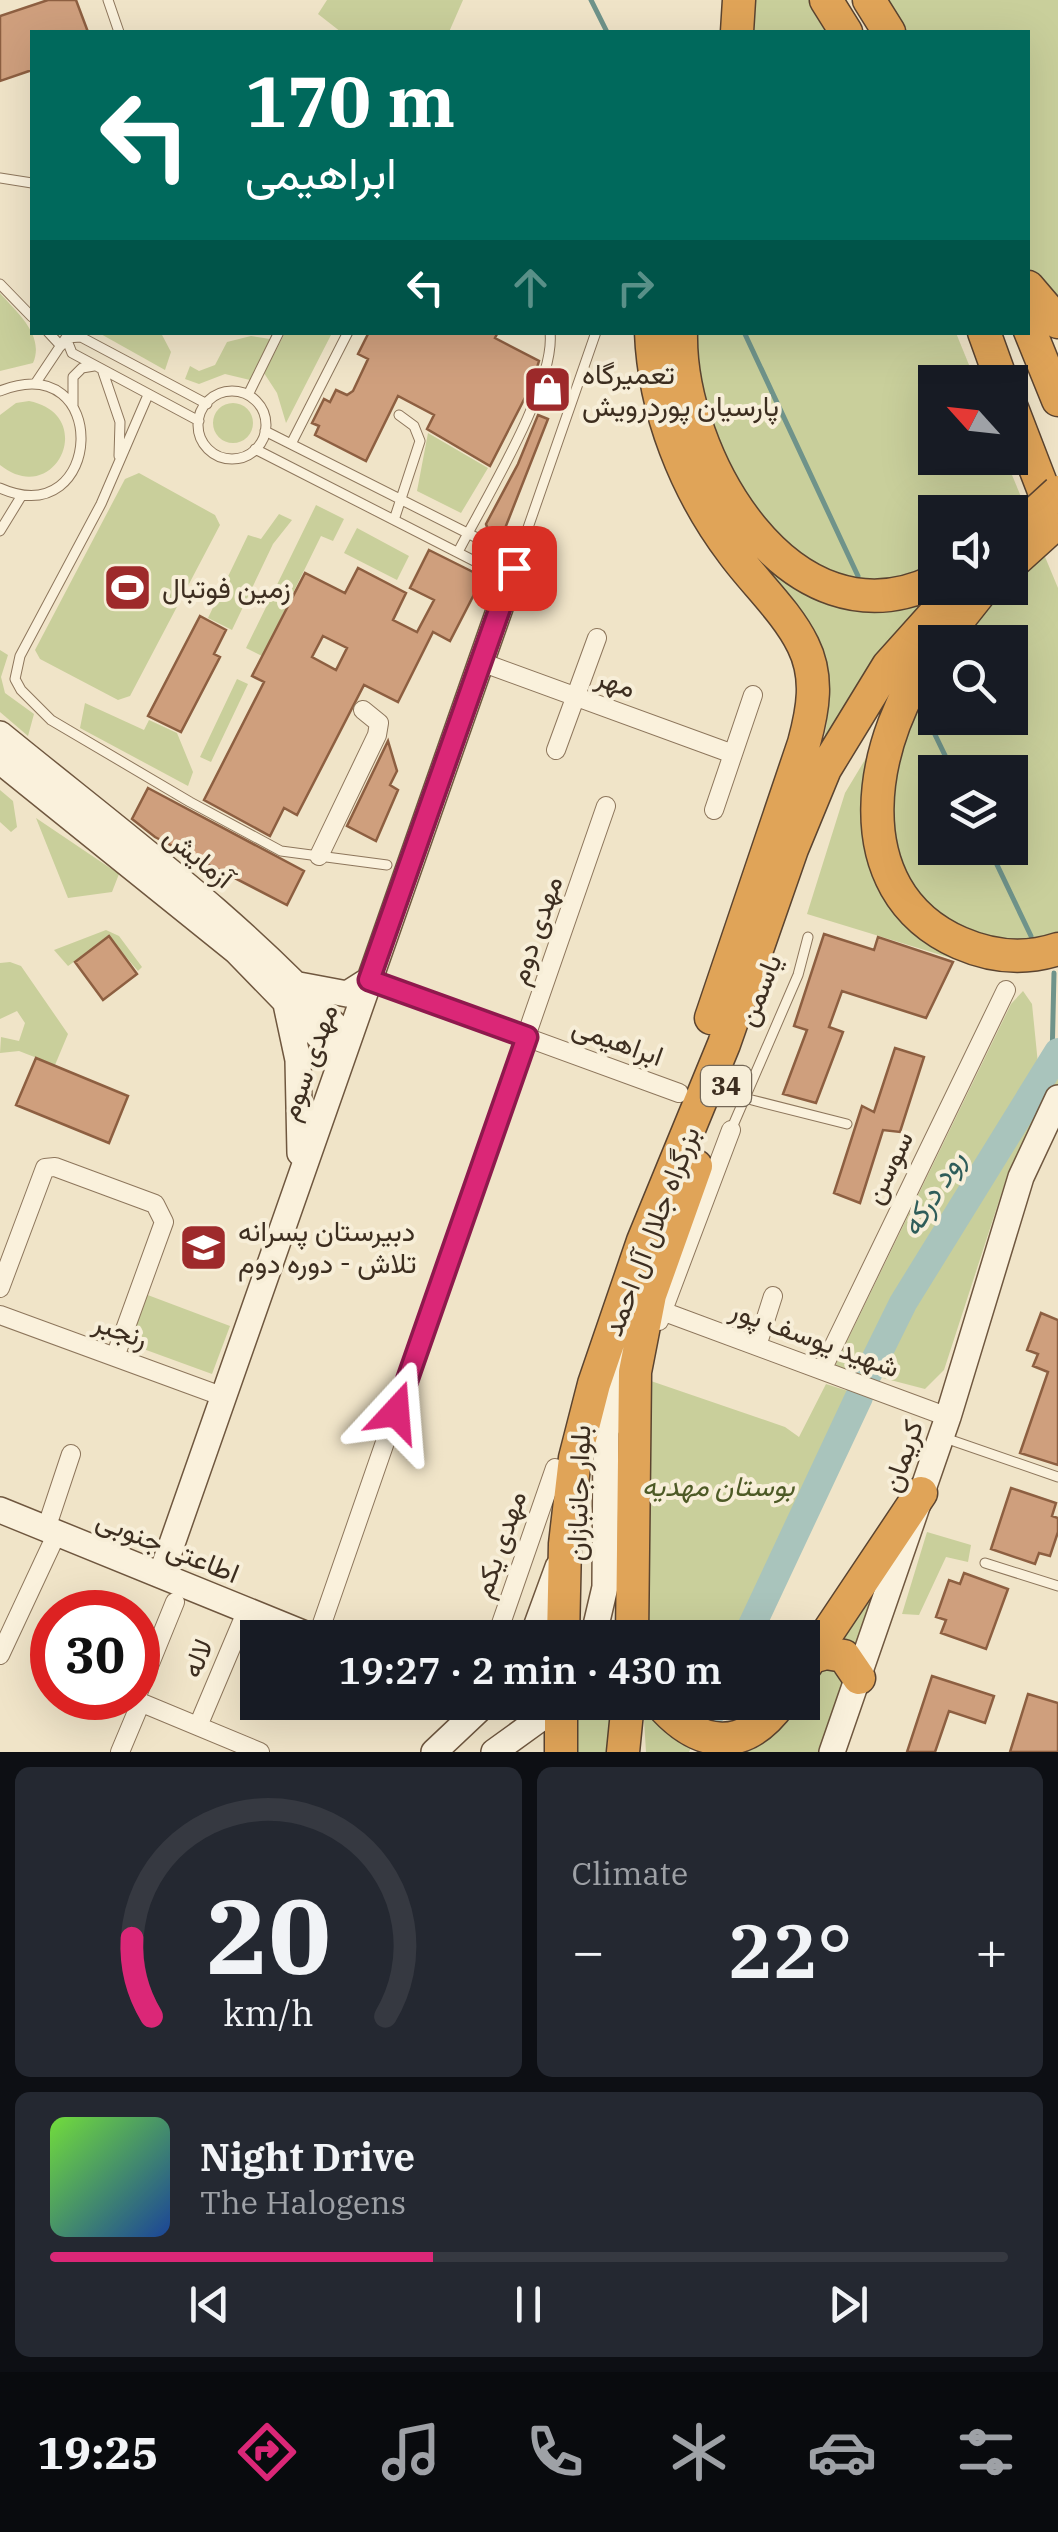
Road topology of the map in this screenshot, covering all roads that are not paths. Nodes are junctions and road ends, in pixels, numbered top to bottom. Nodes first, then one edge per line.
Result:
1 (108, 0) edge
2 (739, 0) edge
3 (826, 0) edge
4 (869, 0) edge
5 (118, 30) edge
6 (738, 30) edge
7 (845, 30) edge
8 (887, 30) edge
9 (0, 178) edge
10 (30, 182) edge
11 (0, 284) edge
12 (1030, 289) edge
13 (30, 315) edge
14 (1058, 322) edge
15 (1030, 331) edge
16 (278, 335) edge
17 (346, 335) edge
18 (550, 335) edge
19 (595, 335) edge
20 (651, 335) edge
21 (681, 335) edge
22 (977, 335) edge
23 (66, 339) edge
24 (994, 359) edge
25 (99, 369) junction
26 (35, 384) junction
27 (0, 391) edge
28 (148, 395) junction
29 (248, 395) junction
30 (1058, 400) edge
31 (207, 404) junction
32 (73, 408) junction
33 (399, 416) dead end
34 (199, 422) junction
35 (265, 431) junction
36 (291, 444) junction
37 (256, 449) junction
38 (1028, 449) edge
39 (118, 469) junction
40 (1, 491) edge
41 (1058, 492) edge
42 (22, 495) junction
43 (404, 501) junction
44 (394, 520) junction
45 (1028, 524) edge
46 (1058, 525) edge
47 (0, 531) edge
48 (468, 533) junction
49 (1028, 536) edge
50 (458, 552) junction
51 (509, 566) junction
52 (918, 589) edge
53 (943, 605) edge
54 (969, 605) edge
55 (970, 605) edge
56 (955, 625) edge
57 (597, 638) dead end
58 (481, 662) junction
59 (918, 676) edge
60 (576, 696) junction
61 (753, 696) dead end
62 (363, 710) dead end
63 (0, 734) edge
64 (556, 750) dead end
65 (733, 754) junction
66 (0, 761) edge
67 (606, 806) dead end
68 (714, 810) dead end
69 (319, 856) junction
70 (387, 865) dead end
71 (808, 936) dead end
72 (1058, 949) edge
73 (369, 980) junction
74 (1006, 990) dead end
75 (292, 992) junction
76 (527, 1037) junction
77 (344, 1050) junction
78 (679, 1093) dead end
79 (1058, 1098) edge
80 (752, 1100) dead end
81 (847, 1124) dead end
82 (731, 1130) joint
83 (300, 1176) junction
84 (643, 1242) junction
85 (0, 1288) edge
86 (773, 1296) dead end
87 (657, 1309) junction
88 (0, 1314) edge
89 (757, 1346) junction
90 (115, 1357) junction
91 (822, 1370) junction
92 (224, 1397) junction
93 (944, 1427) junction
94 (71, 1454) dead end
95 (555, 1468) dead end
96 (1058, 1477) edge
97 (920, 1493) junction
98 (0, 1510) edge
99 (52, 1531) junction
100 (565, 1544) junction
101 (985, 1563) dead end
102 (161, 1576) junction
103 (1058, 1586) edge
104 (176, 1602) dead end
105 (247, 1610) junction
106 (272, 1620) edge
107 (322, 1620) edge
108 (502, 1620) edge
109 (538, 1620) edge
110 (563, 1620) edge
111 (598, 1620) edge
112 (635, 1620) edge
113 (160, 1640) edge
114 (820, 1644) edge
115 (0, 1655) edge
116 (820, 1656) edge
117 (859, 1678) junction
118 (160, 1709) edge
119 (129, 1720) edge
120 (465, 1720) edge
121 (537, 1720) edge
122 (553, 1720) edge
123 (626, 1720) edge
124 (684, 1720) edge
125 (769, 1720) edge
126 (198, 1726) junction
127 (227, 1746) edge
128 (120, 1752) edge
129 (260, 1752) edge
130 (434, 1752) edge
131 (494, 1752) edge
132 (561, 1752) edge
133 (623, 1752) edge
134 (832, 1752) edge

1 - 5 lane
2 - 6 highway
3 - 7 highway
4 - 8 highway
9 - 10 lane
11 - 13 lane
12 - 14 highway
15 - 30 highway
16 - 29 lane
17 - 36 lane
18 - 48 lane
19 - 51 lane
20 - 84 highway
21 - 52 highway
22 - 24 highway
23 - 25 lane
23 - 26 lane
23 - 31 lane
25 - 28 lane
25 - 32 lane
25 - 39 lane
26 - 27 lane
26 - 32 lane
28 - 34 lane
28 - 39 lane
29 - 31 lane
29 - 35 lane
31 - 34 lane
32 - 42 lane
33 - 43 lane
34 - 37 lane
35 - 36 lane
35 - 37 lane
36 - 43 lane
37 - 44 lane
38 - 46 highway
39 - 69 lane
40 - 42 lane
41 - 45 highway, bridge
42 - 47 lane
43 - 44 lane
43 - 48 lane
44 - 50 lane
46 - 49 highway, bridge
48 - 50 lane
48 - 51 lane
50 - 51 lane
51 - 58 street, مهدی سوم
53 - 84 highway, بزرگراه جلال آل احمد / 34
54 - 87 highway, بزرگراه جلال آل احمد / 34
55 - 56 highway
57 - 60 street
58 - 60 street, مهر
58 - 73 street, مهدی سوم
59 - 72 highway
60 - 64 street
60 - 65 street, مهر
61 - 65 street
62 - 69 street
63 - 75 street, آزمایش
65 - 68 street
66 - 75 street, آزمایش
67 - 76 street, مهدی دوم
69 - 70 lane
71 - 82 lane, یاسمن
73 - 75 street
73 - 76 street, ابراهیمی
73 - 77 street, مهدی سوم
74 - 91 street, سوسن
75 - 77 street, آزمایش
75 - 83 street
76 - 78 street, ابراهیمی
76 - 107 street, مهدی دوم
77 - 83 street, مهدی سوم
79 - 93 street, کریمان
80 - 81 lane
82 - 87 street, یاسمن
83 - 92 street, مهدی سوم
84 - 100 highway, بزرگراه جلال آل احمد / 34
85 - 90 street
86 - 89 street
87 - 89 street, شهید یوسف پور
87 - 111 street, بلوار جانبازان
87 - 112 highway, بزرگراه جلال آل احمد / 34
88 - 90 street, رنجبر
89 - 91 street, شهید یوسف پور
90 - 92 street, رنجبر
91 - 93 street, شهید یوسف پور
92 - 102 street, مهدی سوم
93 - 96 lane
93 - 97 street, کریمان
94 - 99 street
95 - 108 street, مهدی یکم
97 - 114 highway
97 - 117 street, کریمان
98 - 99 street, اطاعتی جنوبی
99 - 102 street, اطاعتی جنوبی
99 - 115 street
100 - 109 street, بلوار جانبازان
100 - 110 highway, بزرگراه جلال آل احمد / 34
101 - 103 lane
102 - 105 street, اطاعتی جنوبی
104 - 113 street
105 - 106 street, اطاعتی جنوبی
105 - 126 street, لاله
116 - 117 highway
117 - 134 street, کریمان
118 - 126 street
119 - 128 street
120 - 130 street
121 - 131 street
122 - 132 highway
123 - 133 highway
124 - 125 highway
126 - 127 street
127 - 129 street

